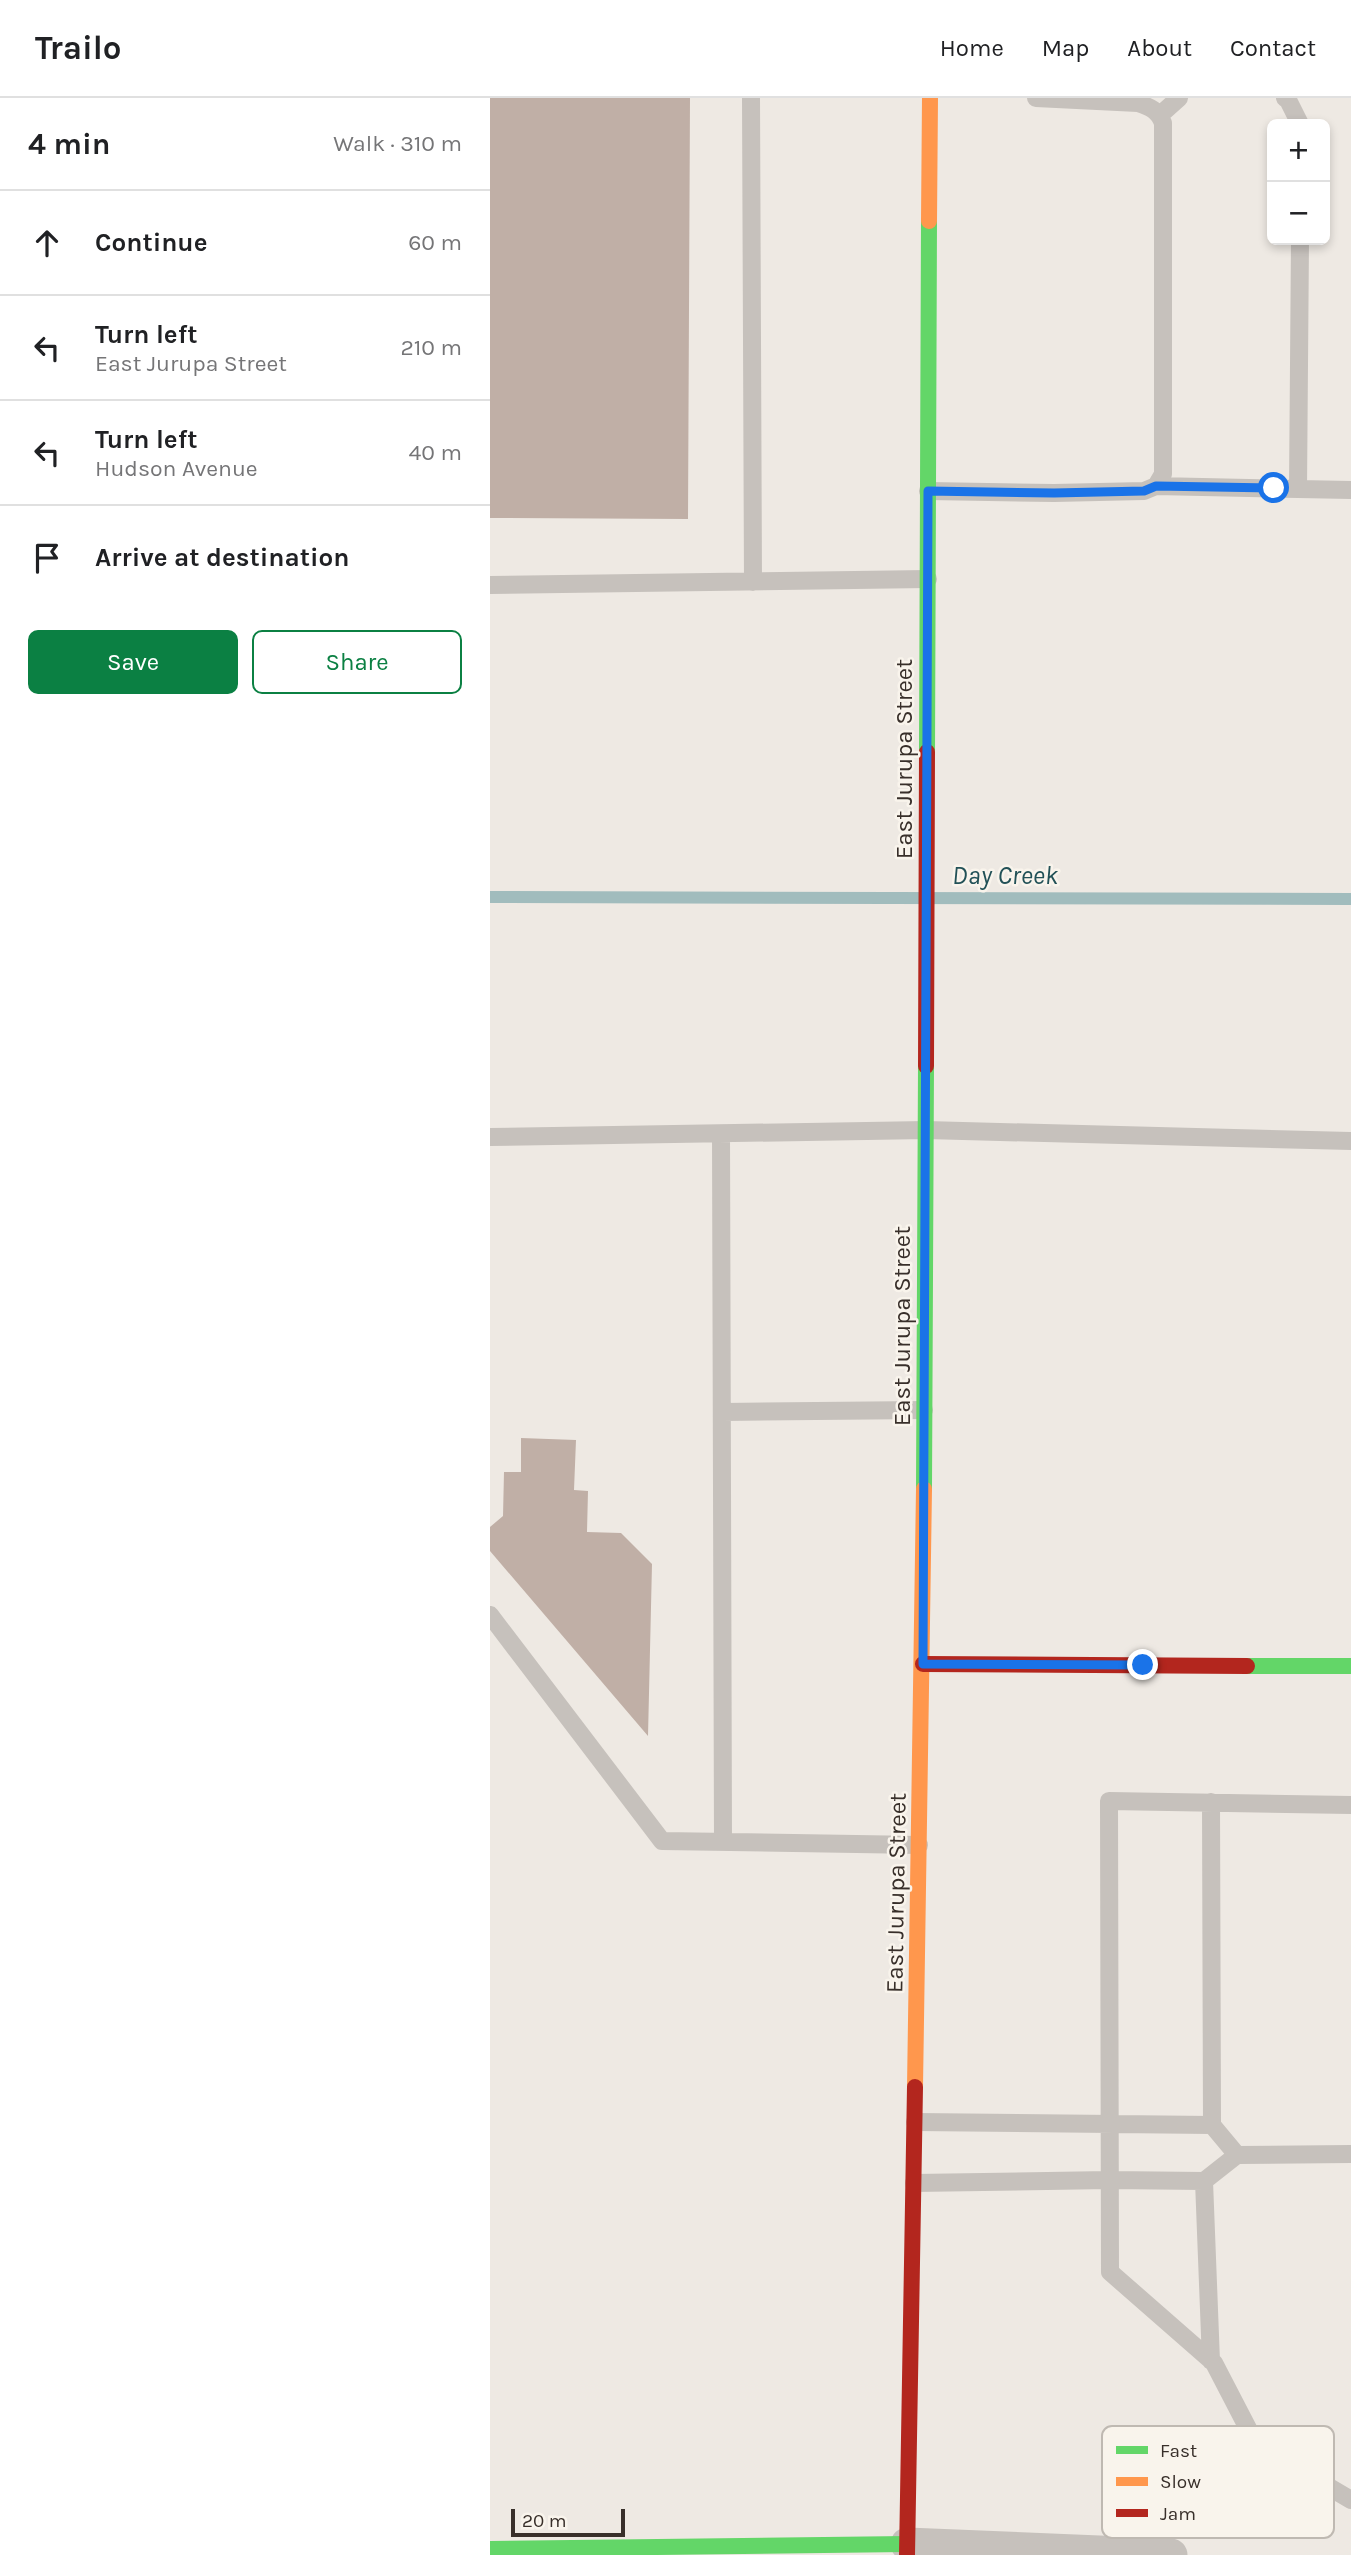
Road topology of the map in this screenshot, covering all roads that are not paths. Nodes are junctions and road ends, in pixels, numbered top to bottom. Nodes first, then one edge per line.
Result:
1 (751, 98) edge
2 (930, 98) edge
3 (1036, 98) edge
4 (1180, 98) edge
5 (1285, 98) edge
6 (1160, 115) junction
7 (1298, 119) edge
8 (1300, 245) edge
9 (1156, 486) junction
10 (1298, 489) junction
11 (1351, 490) edge
12 (928, 491) junction
13 (928, 579) junction
14 (753, 582) junction
15 (490, 585) edge
16 (926, 1130) junction
17 (721, 1134) junction
18 (490, 1137) edge
19 (1351, 1141) edge
20 (924, 1410) junction
21 (723, 1412) junction
22 (490, 1615) edge
23 (923, 1664) junction
24 (1351, 1666) edge
25 (1211, 1802) junction
26 (1351, 1805) edge
27 (723, 1842) junction
28 (919, 1845) junction
29 (915, 2122) junction
30 (1110, 2123) junction
31 (1212, 2125) junction
32 (1351, 2154) edge
33 (1237, 2155) junction
34 (1109, 2180) junction
35 (1204, 2182) junction
36 (914, 2183) junction
37 (1211, 2361) junction
38 (1246, 2426) edge
39 (1334, 2490) edge
40 (1351, 2500) edge
41 (490, 2549) edge
42 (907, 2550) edge
43 (1171, 2555) edge

1 - 14 lane
2 - 12 main road, East Jurupa Street
3 - 6 lane
4 - 6 lane
5 - 7 lane
6 - 9 lane
8 - 10 lane
9 - 10 lane
9 - 12 lane
10 - 11 lane
12 - 13 main road, East Jurupa Street
13 - 14 lane
13 - 16 main road, East Jurupa Street
14 - 15 lane
16 - 17 lane
16 - 19 lane
16 - 20 main road, East Jurupa Street
17 - 18 lane
17 - 21 lane
20 - 21 lane
20 - 23 main road, East Jurupa Street
21 - 27 lane
22 - 27 lane
23 - 24 main road
23 - 28 main road, East Jurupa Street
25 - 26 lane
25 - 30 lane
25 - 31 lane
27 - 28 lane
28 - 29 main road, East Jurupa Street
29 - 30 lane
29 - 36 main road, East Jurupa Street
30 - 31 lane
30 - 34 lane
31 - 33 lane
32 - 33 lane
33 - 35 lane
34 - 35 lane
34 - 36 lane
34 - 37 lane
35 - 37 lane
36 - 42 main road, East Jurupa Street
37 - 38 lane
39 - 40 lane
41 - 42 main road
42 - 43 street

